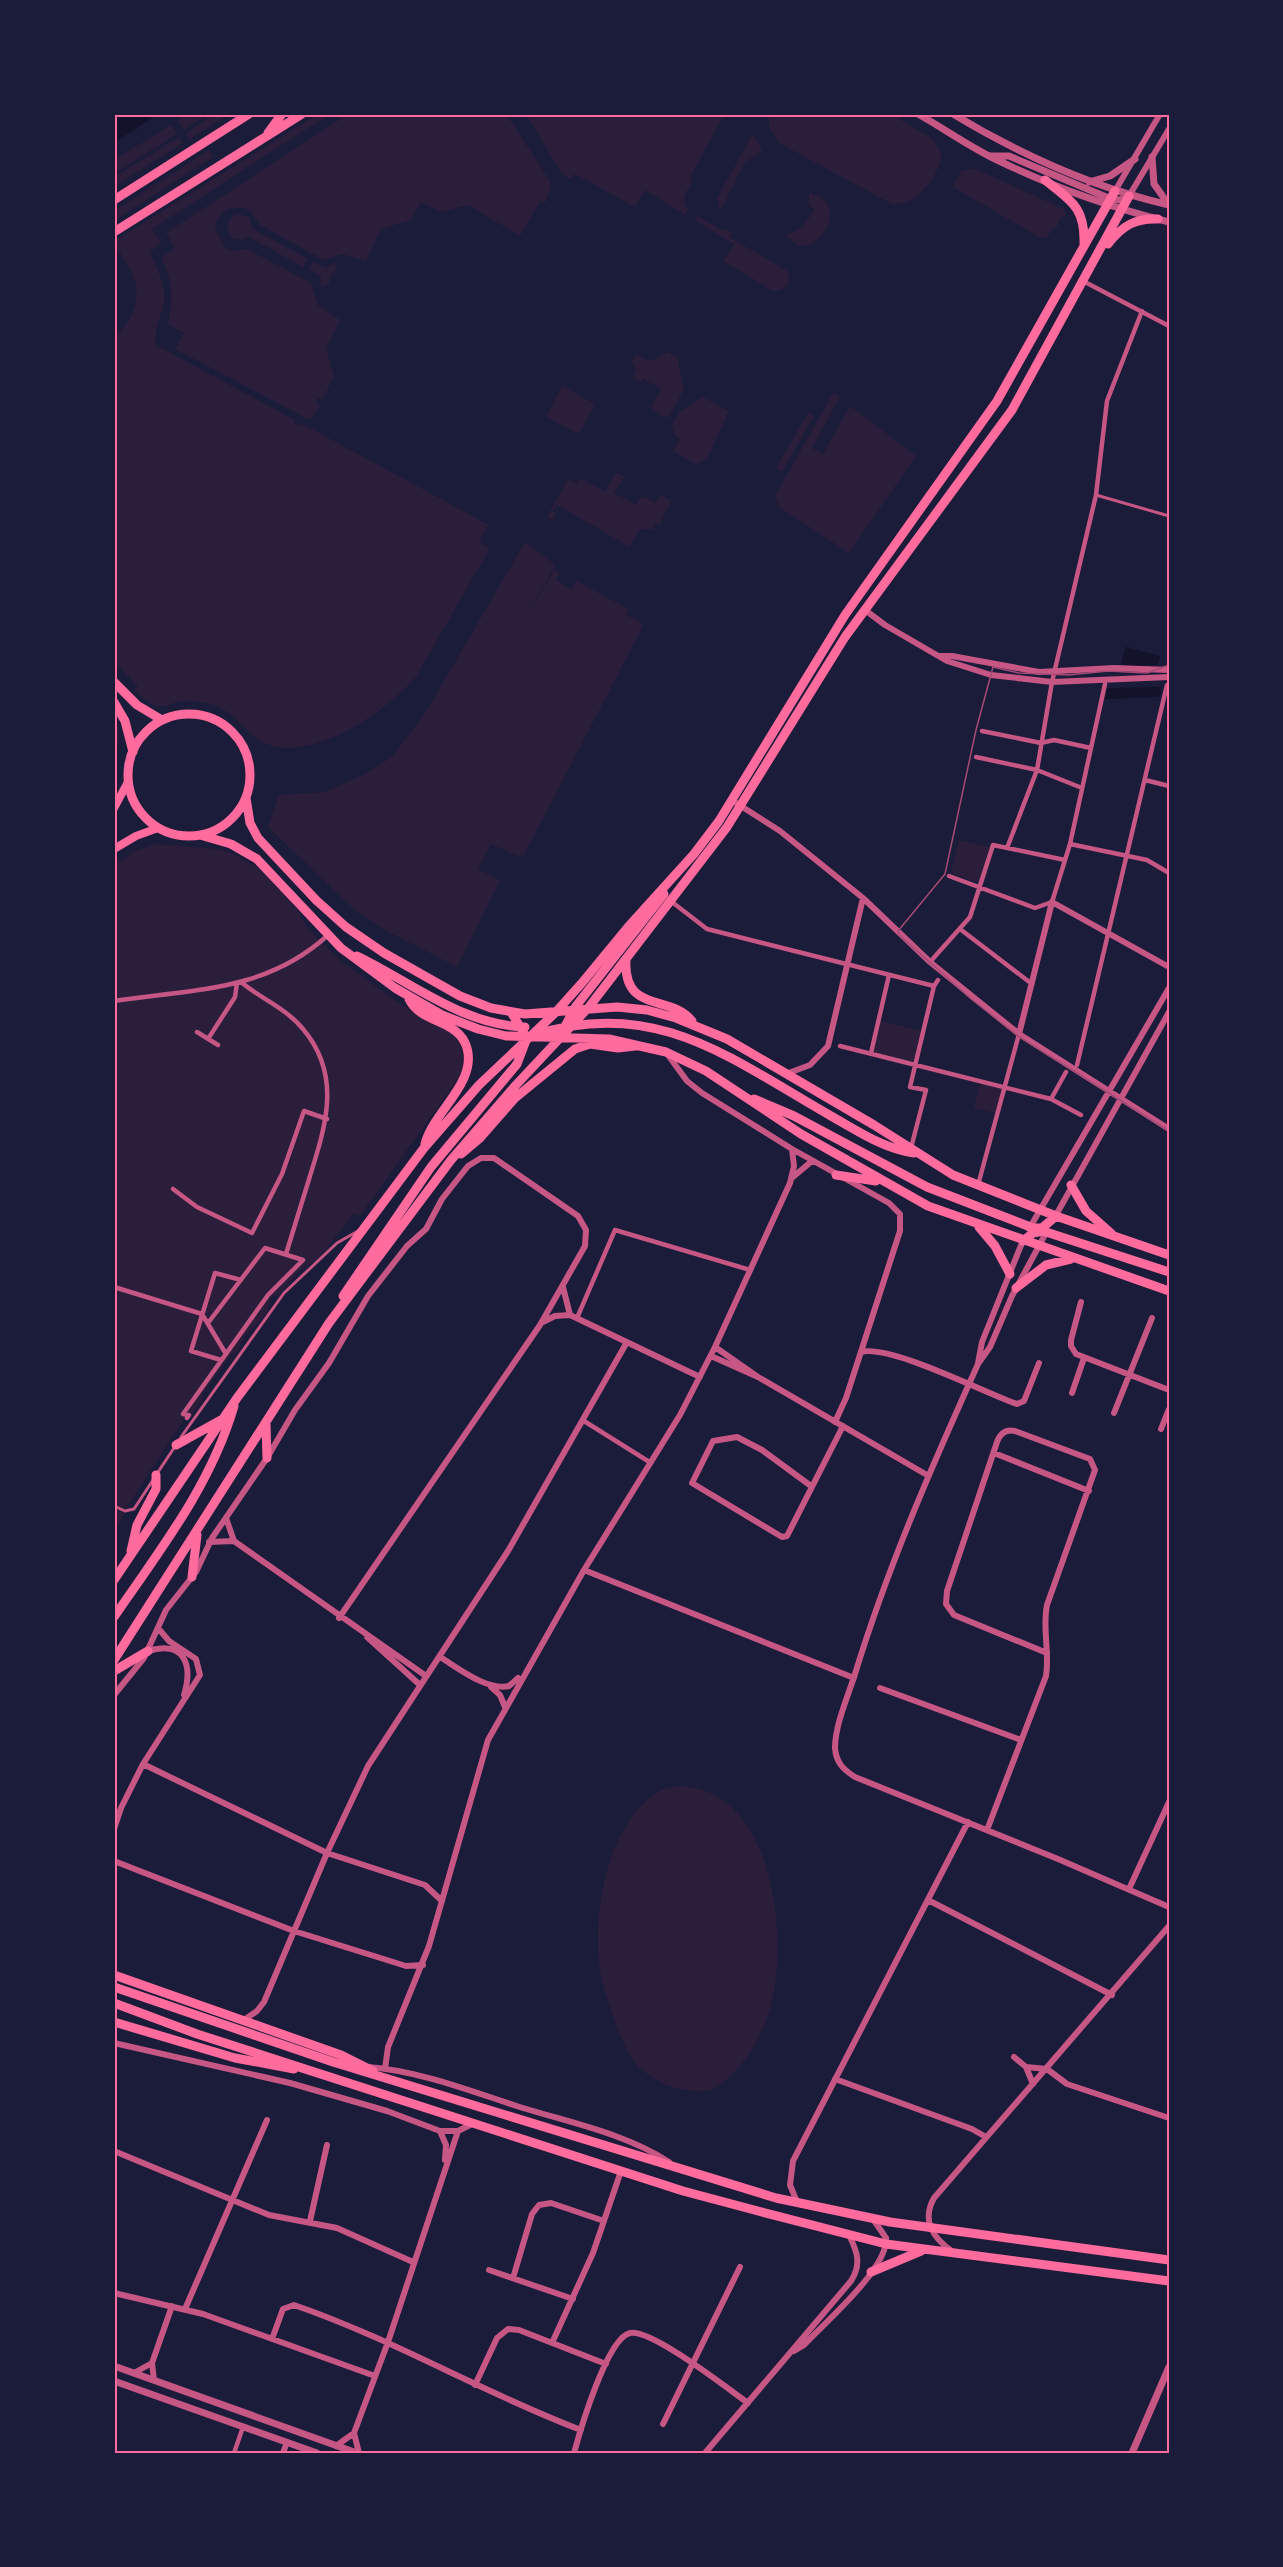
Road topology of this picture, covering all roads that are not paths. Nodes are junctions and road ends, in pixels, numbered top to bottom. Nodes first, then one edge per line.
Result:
1 (249, 114) edge
2 (282, 114) edge
3 (302, 114) edge
4 (918, 114) edge
5 (953, 114) edge
6 (1160, 114) edge
7 (1169, 129) edge
8 (265, 137) junction
9 (990, 156) junction
10 (1152, 157) junction
11 (1135, 159) junction
12 (1045, 180) junction
13 (1089, 182) junction
14 (1129, 196) junction
15 (1111, 198) junction
16 (114, 200) edge
17 (1169, 205) edge
18 (1122, 208) junction
19 (1158, 219) junction
20 (1169, 222) edge
21 (114, 232) edge
22 (1084, 246) junction
23 (1085, 278) junction
24 (1142, 311) junction
25 (1169, 326) edge
26 (1096, 495) junction
27 (1169, 516) edge
28 (865, 610) junction
29 (941, 656) junction
30 (1169, 669) edge
31 (1054, 672) junction
32 (1168, 681) edge
33 (114, 682) edge
34 (1052, 682) junction
35 (1105, 684) dead end
36 (114, 702) edge
37 (162, 720) junction
38 (981, 731) dead end
39 (1041, 743) junction
40 (1091, 748) junction
41 (133, 752) junction
42 (976, 757) dead end
43 (1036, 770) junction
44 (1145, 780) dead end
45 (128, 782) junction
46 (1169, 786) edge
47 (1082, 788) junction
48 (246, 798) junction
49 (737, 804) junction
50 (114, 807) edge
51 (158, 828) junction
52 (200, 835) junction
53 (1070, 844) junction
54 (1007, 848) junction
55 (114, 849) edge
56 (1127, 857) junction
57 (1065, 860) junction
58 (1169, 873) edge
59 (949, 876) dead end
60 (667, 886) junction
61 (981, 887) junction
62 (863, 898) junction
63 (672, 902) junction
64 (1052, 902) junction
65 (960, 929) junction
66 (1109, 934) junction
67 (327, 935) junction
68 (342, 948) junction
69 (626, 960) junction
70 (930, 962) junction
71 (846, 964) junction
72 (1169, 967) edge
73 (889, 975) junction
74 (938, 980) dead end
75 (239, 982) junction
76 (1032, 984) junction
77 (934, 986) junction
78 (1169, 988) edge
79 (408, 996) junction
80 (114, 1001) edge
81 (589, 1007) junction
82 (573, 1010) junction
83 (511, 1012) junction
84 (1169, 1012) edge
85 (555, 1013) junction
86 (568, 1024) junction
87 (694, 1024) junction
88 (522, 1027) junction
89 (539, 1027) junction
90 (196, 1032) dead end
91 (1019, 1034) junction
92 (526, 1038) junction
93 (561, 1038) junction
94 (208, 1039) junction
95 (218, 1045) dead end
96 (640, 1045) junction
97 (840, 1046) dead end
98 (666, 1052) junction
99 (871, 1053) junction
100 (915, 1064) junction
101 (1077, 1065) dead end
102 (1066, 1072) dead end
103 (786, 1074) junction
104 (1005, 1086) junction
105 (738, 1092) junction
106 (1110, 1092) junction
107 (1120, 1098) junction
108 (1051, 1099) junction
109 (1081, 1115) dead end
110 (327, 1119) junction
111 (1169, 1129) edge
112 (424, 1148) junction
113 (792, 1149) junction
114 (914, 1151) junction
115 (451, 1160) junction
116 (812, 1161) junction
117 (837, 1176) junction
118 (881, 1182) junction
119 (790, 1183) junction
120 (1071, 1185) junction
121 (978, 1186) junction
122 (173, 1190) dead end
123 (1039, 1210) junction
124 (1056, 1216) junction
125 (977, 1225) junction
126 (1029, 1227) junction
127 (360, 1230) junction
128 (1046, 1232) junction
129 (1023, 1241) junction
130 (1124, 1242) junction
131 (1038, 1246) junction
132 (286, 1254) junction
133 (1169, 1255) edge
134 (1075, 1259) junction
135 (750, 1270) junction
136 (1169, 1272) edge
137 (1010, 1274) junction
138 (241, 1280) junction
139 (563, 1286) junction
140 (114, 1287) edge
141 (1016, 1288) junction
142 (1169, 1291) edge
143 (1081, 1302) dead end
144 (202, 1314) junction
145 (570, 1315) junction
146 (577, 1318) junction
147 (1152, 1318) dead end
148 (208, 1323) junction
149 (329, 1323) junction
150 (540, 1325) junction
151 (627, 1342) junction
152 (715, 1347) junction
153 (861, 1352) junction
154 (226, 1354) junction
155 (711, 1356) junction
156 (1084, 1358) junction
157 (221, 1360) junction
158 (1039, 1363) dead end
159 (978, 1364) junction
160 (1128, 1374) junction
161 (700, 1377) junction
162 (758, 1377) junction
163 (969, 1383) junction
164 (1169, 1390) edge
165 (1072, 1393) dead end
166 (237, 1398) junction
167 (1169, 1409) edge
168 (1114, 1413) dead end
169 (187, 1418) dead end
170 (267, 1418) junction
171 (221, 1420) junction
172 (584, 1421) junction
173 (835, 1422) junction
174 (843, 1426) junction
175 (1161, 1429) dead end
176 (176, 1445) junction
177 (994, 1453) junction
178 (267, 1458) junction
179 (651, 1463) junction
180 (156, 1475) junction
181 (927, 1475) junction
182 (811, 1486) junction
183 (1089, 1491) junction
184 (114, 1506) edge
185 (226, 1517) junction
186 (200, 1527) junction
187 (234, 1541) junction
188 (209, 1542) junction
189 (130, 1556) junction
190 (584, 1570) junction
191 (192, 1578) junction
192 (114, 1580) edge
193 (114, 1617) edge
194 (339, 1618) junction
195 (158, 1628) junction
196 (367, 1637) junction
197 (148, 1651) junction
198 (1047, 1653) junction
199 (440, 1657) junction
200 (114, 1660) edge
201 (532, 1662) junction
202 (114, 1671) edge
203 (426, 1677) junction
204 (854, 1678) junction
205 (486, 1683) junction
206 (420, 1685) junction
207 (880, 1688) dead end
208 (114, 1695) edge
209 (183, 1699) junction
210 (505, 1708) junction
211 (1021, 1740) junction
212 (143, 1764) junction
213 (1169, 1802) edge
214 (121, 1808) junction
215 (114, 1815) edge
216 (968, 1822) junction
217 (114, 1829) edge
218 (987, 1830) junction
219 (327, 1853) junction
220 (114, 1861) edge
221 (1129, 1890) junction
222 (442, 1898) junction
223 (928, 1900) junction
224 (1169, 1907) edge
225 (1169, 1926) edge
226 (294, 1931) junction
227 (423, 1965) junction
228 (114, 1975) edge
229 (114, 1987) edge
230 (1112, 1995) junction
231 (114, 2002) edge
232 (243, 2020) junction
233 (114, 2022) edge
234 (114, 2043) edge
235 (1014, 2057) dead end
236 (1026, 2067) junction
237 (305, 2068) junction
238 (1047, 2069) junction
239 (384, 2073) junction
240 (835, 2079) junction
241 (1033, 2084) junction
242 (1169, 2118) edge
243 (267, 2120) dead end
244 (474, 2123) junction
245 (440, 2131) junction
246 (458, 2132) junction
247 (986, 2137) junction
248 (327, 2145) dead end
249 (114, 2151) edge
250 (445, 2164) junction
251 (679, 2170) junction
252 (621, 2171) junction
253 (231, 2199) junction
254 (797, 2203) junction
255 (873, 2219) junction
256 (310, 2221) junction
257 (604, 2222) junction
258 (930, 2228) junction
259 (848, 2234) junction
260 (886, 2244) junction
261 (924, 2250) junction
262 (956, 2254) junction
263 (1169, 2260) edge
264 (413, 2262) junction
265 (740, 2267) dead end
266 (489, 2271) dead end
267 (871, 2272) junction
268 (513, 2278) junction
269 (1169, 2281) edge
270 (114, 2292) edge
271 (573, 2299) junction
272 (172, 2306) junction
273 (184, 2309) junction
274 (272, 2339) junction
275 (388, 2342) junction
276 (552, 2343) junction
277 (794, 2351) junction
278 (152, 2363) junction
279 (606, 2364) junction
280 (693, 2364) junction
281 (114, 2366) edge
282 (1169, 2367) edge
283 (134, 2373) junction
284 (375, 2376) junction
285 (154, 2380) junction
286 (114, 2381) edge
287 (475, 2385) junction
288 (748, 2403) junction
289 (663, 2424) dead end
290 (243, 2427) junction
291 (581, 2430) junction
292 (354, 2433) junction
293 (286, 2442) junction
294 (336, 2446) junction
295 (234, 2453) edge
296 (282, 2453) edge
297 (317, 2453) edge
298 (358, 2453) edge
299 (574, 2453) edge
300 (705, 2453) edge
301 (1132, 2453) edge

1 - 16 main road
2 - 8 main road
3 - 8 main road
4 - 9 street
5 - 13 street
6 - 11 street
7 - 10 street
8 - 21 main road
9 - 12 street
9 - 15 street
10 - 14 street
10 - 17 street
11 - 13 street
11 - 15 street
12 - 15 street
12 - 22 main road
13 - 15 street
14 - 15 street
14 - 17 street
14 - 18 main road
15 - 18 street
15 - 22 main road
18 - 19 street
18 - 23 main road
19 - 20 street
19 - 23 main road
22 - 49 main road
23 - 24 street
23 - 28 main road
24 - 25 street
24 - 26 street
26 - 27 lane
26 - 31 street
28 - 29 street
28 - 49 main road
29 - 31 street
29 - 34 street
30 - 31 street
31 - 34 street
32 - 34 street
32 - 56 street
33 - 37 main road
34 - 39 street
35 - 40 street
36 - 41 main road
37 - 41 main road
37 - 48 main road
38 - 39 street
39 - 40 street
39 - 43 street
40 - 47 street
41 - 45 main road
42 - 43 street
43 - 47 street
43 - 54 street
44 - 46 street
45 - 50 main road
45 - 51 main road
47 - 53 street
48 - 52 main road
48 - 83 main road
49 - 60 main road
49 - 62 street
49 - 63 main road
51 - 52 main road
51 - 55 main road
52 - 67 main road
53 - 56 street
53 - 57 street
54 - 57 street
54 - 61 street
56 - 58 street
56 - 66 street
57 - 64 street
59 - 61 street
60 - 82 main road
60 - 85 main road
61 - 64 street
61 - 65 street
62 - 70 street
62 - 71 street
63 - 69 main road
63 - 71 street
64 - 66 street
64 - 76 street
65 - 70 street
65 - 76 street
66 - 72 street
66 - 101 street
67 - 68 main road
67 - 75 street
68 - 79 main road
68 - 88 main road
69 - 81 main road
69 - 87 main road
70 - 91 street
71 - 73 street
71 - 103 street
73 - 77 street
73 - 99 street
74 - 77 street
75 - 80 street
75 - 94 street
75 - 110 street
76 - 91 street
77 - 100 street
78 - 106 street
79 - 92 main road
79 - 112 main road
81 - 82 main road
81 - 86 main road
81 - 87 main road
82 - 85 main road
82 - 86 main road
83 - 85 main road
83 - 88 main road
84 - 107 street
85 - 89 main road
86 - 89 main road
86 - 92 main road
86 - 93 main road
86 - 114 main road
87 - 103 main road
88 - 89 main road
88 - 92 main road
89 - 92 main road
90 - 94 street
91 - 104 street
91 - 106 street
92 - 93 main road
92 - 112 main road
92 - 149 main road
93 - 96 main road
93 - 115 main road
94 - 95 street
96 - 98 main road
96 - 115 main road
97 - 99 street
98 - 105 main road
98 - 113 street
99 - 100 street
100 - 104 street
100 - 114 street
102 - 108 street
103 - 114 main road
104 - 108 street
104 - 121 street
105 - 118 main road
105 - 126 main road
106 - 107 street
106 - 123 street
107 - 111 street
107 - 120 street
108 - 109 street
110 - 122 street
110 - 132 street
112 - 127 main road
113 - 116 street
113 - 119 street
114 - 121 main road
115 - 149 main road
116 - 117 street
116 - 119 street
117 - 118 main road
117 - 153 street
118 - 125 main road
119 - 135 street
120 - 124 street
120 - 130 main road
121 - 123 main road
123 - 124 main road
123 - 126 street
124 - 126 main road
124 - 128 street
124 - 130 main road
125 - 129 main road
125 - 137 main road
126 - 129 street
127 - 166 main road
127 - 176 lane
128 - 129 main road
128 - 131 street
128 - 136 main road
129 - 131 main road
129 - 137 street
130 - 133 main road
131 - 134 main road
131 - 141 street
132 - 138 street
132 - 154 street
134 - 141 main road
134 - 142 main road
135 - 146 street
135 - 152 street
137 - 159 street
138 - 144 street
138 - 148 street
139 - 145 street
139 - 150 street
139 - 178 street
140 - 144 street
141 - 159 street
143 - 156 street
144 - 148 street
144 - 157 street
145 - 146 street
145 - 150 street
146 - 151 street
147 - 160 street
148 - 154 street
149 - 170 main road
150 - 194 street
151 - 161 street
151 - 172 street
152 - 155 street
152 - 162 street
153 - 163 street
153 - 173 street
154 - 157 street
155 - 161 street
155 - 162 street
156 - 160 street
156 - 165 street
157 - 169 street
158 - 163 street
159 - 163 street
160 - 164 street
160 - 168 street
161 - 179 street
162 - 173 street
163 - 181 street
166 - 171 main road
166 - 193 main road
167 - 175 street
170 - 178 main road
170 - 186 main road
171 - 176 main road
171 - 189 main road
172 - 179 street
172 - 199 street
173 - 174 street
174 - 181 street
174 - 182 street
176 - 180 lane
177 - 183 street
177 - 183 street
177 - 198 street
178 - 185 street
179 - 190 street
180 - 184 lane
180 - 189 main road
181 - 204 street
182 - 182 street
183 - 198 street
185 - 187 street
185 - 188 street
186 - 191 main road
186 - 200 main road
187 - 188 street
187 - 194 street
188 - 191 street
189 - 192 main road
190 - 201 street
190 - 204 street
191 - 195 street
194 - 196 street
195 - 197 street
195 - 209 street
196 - 203 street
196 - 206 street
197 - 202 main road
197 - 208 street
197 - 209 street
198 - 211 street
199 - 203 street
199 - 205 street
201 - 205 street
201 - 210 street
203 - 206 street
204 - 216 street
205 - 210 street
206 - 219 street
207 - 211 street
209 - 212 street
210 - 222 street
211 - 218 street
212 - 214 street
212 - 219 street
213 - 221 street
214 - 215 street
214 - 217 street
216 - 218 street
216 - 223 street
218 - 221 street
219 - 222 street
219 - 226 street
220 - 226 street
221 - 224 street
222 - 227 street
223 - 230 street
223 - 240 street
225 - 230 street
226 - 227 street
226 - 232 street
227 - 239 street
228 - 232 main road
229 - 239 main road
230 - 238 street
231 - 237 main road
232 - 239 main road
233 - 237 main road
234 - 245 street
235 - 236 street
236 - 238 street
236 - 241 street
237 - 244 main road
238 - 241 street
238 - 242 street
239 - 251 main road
239 - 251 street
240 - 247 street
240 - 254 street
241 - 247 street
243 - 253 street
244 - 246 street
244 - 252 main road
245 - 246 street
245 - 250 street
246 - 250 street
247 - 258 street
248 - 256 street
249 - 253 street
250 - 264 street
251 - 254 main road
252 - 257 street
252 - 259 main road
253 - 256 street
253 - 273 street
254 - 255 main road
255 - 258 main road
255 - 260 street
256 - 264 street
257 - 268 street
257 - 271 street
258 - 262 street
258 - 263 main road
259 - 260 main road
259 - 277 street
260 - 261 main road
260 - 267 street
261 - 262 main road
261 - 267 main road
262 - 269 main road
264 - 275 street
265 - 280 street
266 - 268 street
267 - 277 street
268 - 271 street
270 - 272 street
271 - 276 street
272 - 273 street
272 - 278 street
273 - 274 street
274 - 275 street
274 - 284 street
275 - 284 street
275 - 287 street
276 - 279 street
276 - 287 street
277 - 288 street
278 - 283 street
278 - 285 street
279 - 280 street
279 - 291 street
280 - 288 street
280 - 289 street
281 - 283 street
282 - 301 street
283 - 285 street
284 - 292 street
285 - 294 street
286 - 290 street
287 - 291 street
288 - 300 street
290 - 293 street
290 - 295 street
291 - 299 street
292 - 294 street
292 - 298 street
293 - 296 street
293 - 297 street
294 - 298 street

